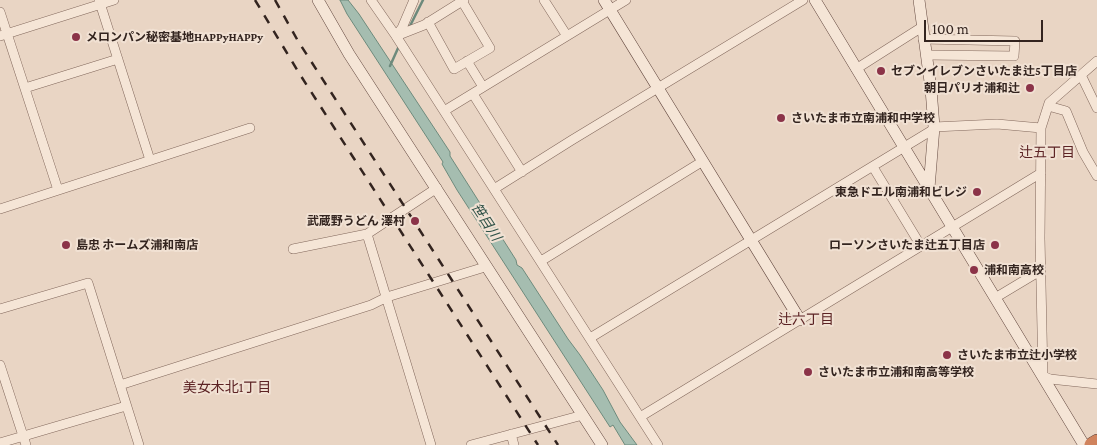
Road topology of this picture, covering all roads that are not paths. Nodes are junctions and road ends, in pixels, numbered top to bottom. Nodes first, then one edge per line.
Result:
1 (114, 0) edge
2 (318, 0) edge
3 (371, 0) edge
4 (414, 0) edge
5 (463, 0) edge
6 (544, 0) edge
7 (626, 0) edge
8 (803, 0) edge
9 (815, 0) edge
10 (919, 0) edge
11 (100, 2) edge
12 (607, 5) edge
13 (0, 12) edge
14 (428, 22) junction
15 (923, 33) junction
16 (4, 35) edge
17 (396, 36) junction
18 (567, 36) junction
19 (926, 54) junction
20 (118, 59) junction
21 (467, 61) junction
22 (1097, 61) edge
23 (856, 69) junction
24 (1081, 74) junction
25 (483, 87) junction
26 (25, 88) junction
27 (658, 88) junction
28 (473, 94) junction
29 (1048, 106) junction
30 (1097, 108) edge
31 (444, 111) junction
32 (250, 128) dead end
33 (934, 128) junction
34 (1041, 128) junction
35 (904, 148) junction
36 (150, 160) junction
37 (703, 161) junction
38 (872, 167) junction
39 (522, 172) junction
40 (1041, 173) junction
41 (1097, 176) edge
42 (437, 188) junction
43 (929, 188) junction
44 (58, 190) junction
45 (494, 190) junction
46 (0, 209) edge
47 (953, 226) junction
48 (367, 234) junction
49 (751, 240) junction
50 (921, 246) junction
51 (293, 249) dead end
52 (540, 261) junction
53 (485, 267) junction
54 (1040, 271) junction
55 (387, 296) junction
56 (995, 298) junction
57 (0, 309) edge
58 (800, 320) junction
59 (590, 338) junction
60 (0, 364) edge
61 (1043, 376) junction
62 (1097, 384) edge
63 (120, 385) junction
64 (126, 406) junction
65 (583, 415) junction
66 (640, 417) junction
67 (512, 434) junction
68 (24, 441) edge
69 (1097, 442) edge
70 (0, 443) edge
71 (138, 445) edge
72 (431, 445) edge
73 (471, 445) edge
74 (514, 445) edge
75 (602, 445) edge
76 (658, 445) edge
77 (1084, 445) edge
78 (1092, 445) edge

1 - 11 street
2 - 42 street
3 - 17 street
4 - 17 street
5 - 14 street
5 - 21 street
6 - 18 street
7 - 12 street
8 - 27 street
9 - 23 street
10 - 15 street
11 - 16 street
11 - 20 street
12 - 18 street
12 - 27 street
13 - 16 street
14 - 17 street
14 - 21 street
15 - 19 street
15 - 19 street
15 - 23 street
16 - 26 street
17 - 31 street
18 - 25 street
19 - 33 street
20 - 26 street
20 - 36 street
21 - 25 street
22 - 24 street
23 - 35 street
24 - 29 street
24 - 30 street
25 - 28 street
26 - 44 street
27 - 37 street
27 - 39 street
28 - 31 street
28 - 39 street
29 - 34 street
29 - 41 street
31 - 45 street
32 - 36 street
33 - 34 street
33 - 35 street
33 - 43 street
34 - 40 street
35 - 38 street
35 - 43 street
36 - 44 street
37 - 49 street
37 - 52 street
38 - 49 street
38 - 50 street
39 - 45 street
40 - 47 street
40 - 54 street
42 - 48 street
42 - 53 street
43 - 47 street
44 - 46 street
45 - 52 street
47 - 50 street
47 - 56 street
48 - 51 street
48 - 55 street
49 - 58 street
49 - 59 street
50 - 58 street
52 - 59 street
53 - 55 street
53 - 65 street
54 - 56 street
54 - 61 street
55 - 63 street
55 - 72 street
56 - 61 street
57 - 63 street
58 - 66 street
59 - 66 street
60 - 68 street
61 - 62 street
61 - 77 street
63 - 64 street
64 - 68 street
64 - 71 street
65 - 67 street
65 - 75 street
66 - 76 street
67 - 73 street
67 - 74 street
68 - 70 street
69 - 78 highway

